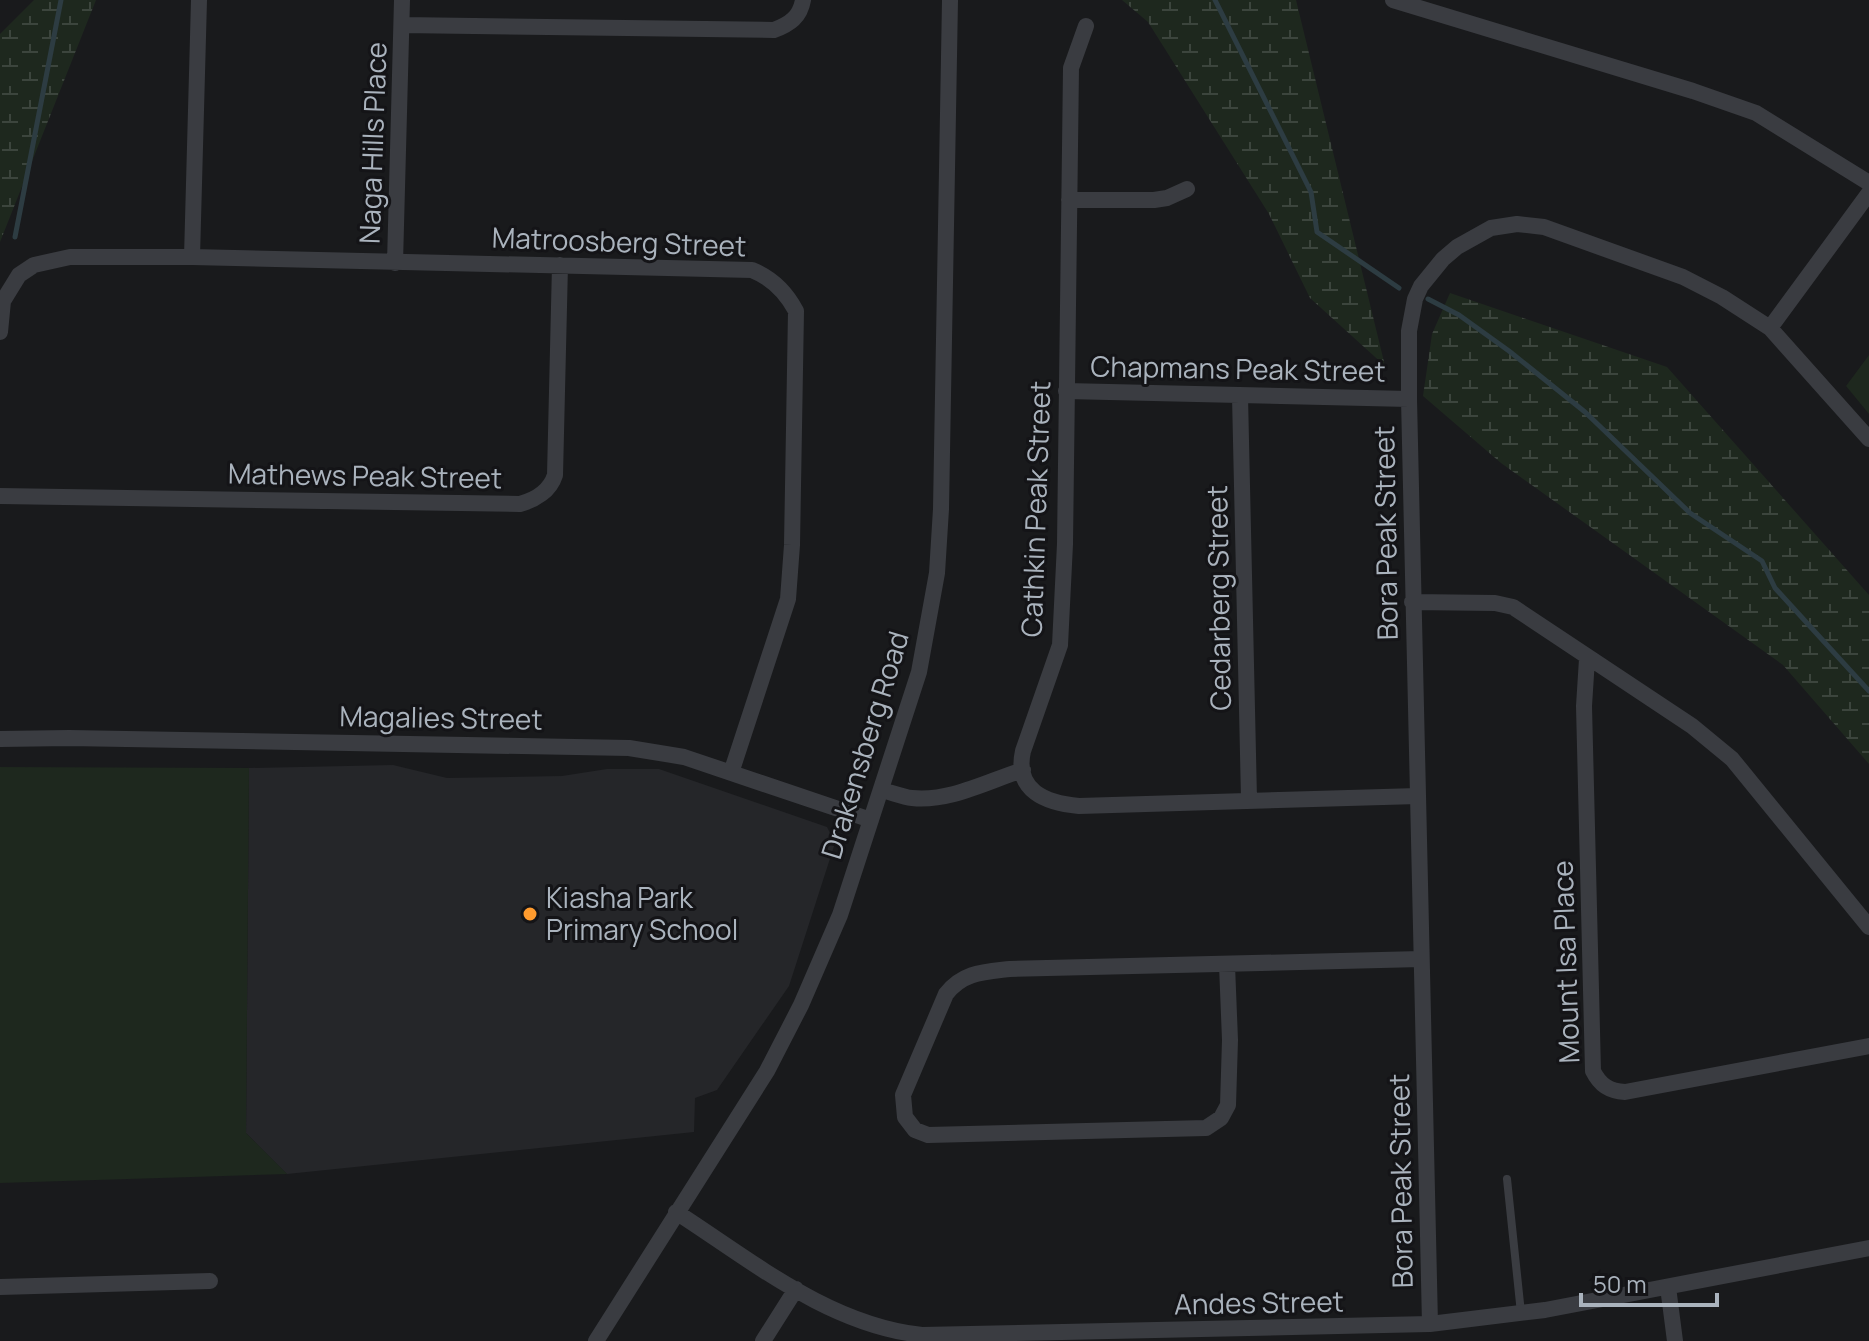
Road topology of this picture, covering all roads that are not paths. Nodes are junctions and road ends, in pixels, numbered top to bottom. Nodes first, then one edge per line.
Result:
1 (199, 0) edge
2 (402, 0) edge
3 (803, 0) edge
4 (950, 0) edge
5 (1393, 0) edge
6 (402, 25) junction
7 (1086, 26) dead end
8 (1869, 183) edge
9 (1187, 189) dead end
10 (1869, 193) edge
11 (1069, 200) junction
12 (192, 257) junction
13 (395, 263) junction
14 (560, 265) junction
15 (1770, 328) junction
16 (0, 332) edge
17 (1066, 391) junction
18 (1240, 396) junction
19 (1409, 399) junction
20 (1869, 439) edge
21 (0, 496) edge
22 (1412, 602) junction
23 (1587, 659) junction
24 (0, 739) edge
25 (1023, 770) junction
26 (731, 773) junction
27 (881, 790) junction
28 (1418, 796) junction
29 (1249, 799) junction
30 (871, 820) junction
31 (1869, 927) edge
32 (1421, 959) junction
33 (1227, 965) junction
34 (1869, 1046) edge
35 (1507, 1179) dead end
36 (676, 1212) junction
37 (1869, 1248) edge
38 (210, 1281) dead end
39 (0, 1287) edge
40 (1668, 1287) junction
41 (796, 1289) junction
42 (1521, 1313) junction
43 (1430, 1324) junction
44 (596, 1341) edge
45 (763, 1341) edge
46 (1675, 1341) edge

1 - 12 street
2 - 6 street, Naga Hills Place
3 - 6 street, Naga Hills Place
4 - 27 street, Drakensberg Road
5 - 8 street
6 - 13 street, Naga Hills Place
7 - 11 street, Cathkin Peak Street
9 - 11 street
10 - 15 street
11 - 17 street, Cathkin Peak Street
12 - 13 street, Matroosberg Street
12 - 16 street, Matroosberg Street
13 - 14 street, Matroosberg Street
14 - 21 street, Mathews Peak Street
14 - 26 street, Matroosberg Street
15 - 19 street, Bora Peak Street
15 - 20 street, Bora Peak Street
17 - 18 street, Chapmans Peak Street
17 - 25 street, Cathkin Peak Street
18 - 19 street, Chapmans Peak Street
18 - 29 street, Cedarberg Street
19 - 22 street, Bora Peak Street
22 - 23 street
22 - 28 street, Bora Peak Street
23 - 31 street
23 - 34 street, Mount Isa Place
24 - 26 street, Magalies Street
25 - 27 street
25 - 29 street
26 - 30 street, Magalies Street
27 - 30 street, Drakensberg Road
28 - 29 street
28 - 32 street, Bora Peak Street
30 - 36 street, Drakensberg Road
32 - 33 street
32 - 43 street, Bora Peak Street
33 - 33 street
35 - 42 lane
36 - 41 street, Andes Street
36 - 44 street, Drakensberg Road
37 - 40 street, Andes Street
38 - 39 street
40 - 42 street, Andes Street
40 - 46 street
41 - 43 street, Andes Street
41 - 45 street
42 - 43 street, Andes Street

